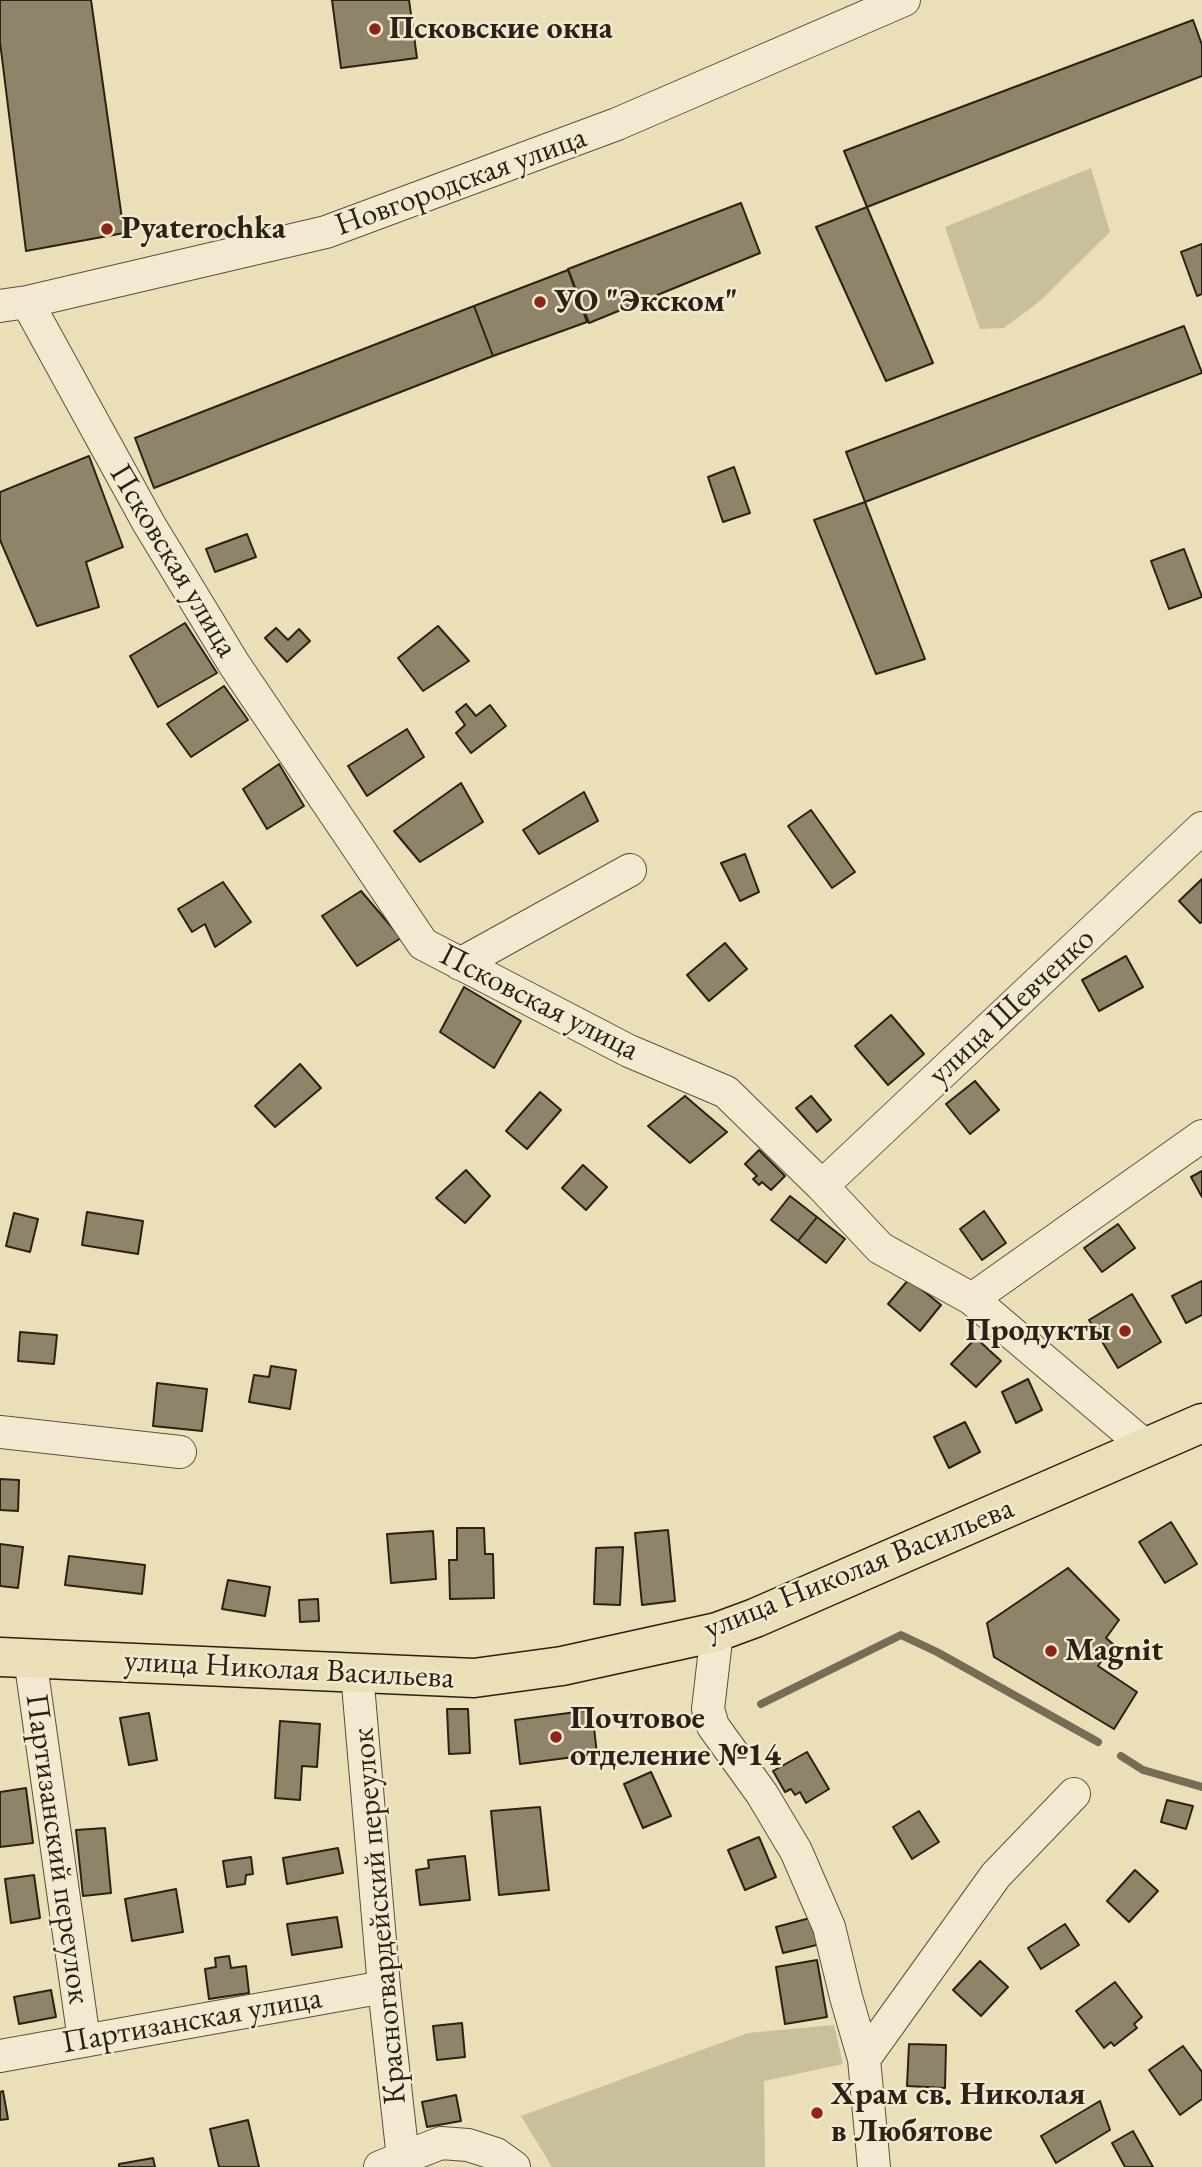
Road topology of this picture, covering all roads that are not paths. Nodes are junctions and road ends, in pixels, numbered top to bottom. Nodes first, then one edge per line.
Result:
1 (904, 0) edge
2 (13, 304) edge
3 (1202, 828) edge
4 (631, 870) dead end
5 (460, 964) junction
6 (1202, 1136) edge
7 (822, 1186) junction
8 (972, 1299) junction
9 (1202, 1423) edge
10 (0, 1432) edge
11 (1145, 1447) junction
12 (180, 1452) dead end
13 (717, 1632) junction
14 (15, 1657) edge
15 (357, 1673) junction
16 (1074, 1794) dead end
17 (384, 1987) junction
18 (83, 2040) junction
19 (0, 2056) edge
20 (864, 2059) junction
21 (392, 2162) edge
22 (514, 2167) edge
23 (874, 2167) edge

1 - 2 street, Новгородская улица
2 - 5 street, Псковская улица
3 - 7 street, улица Шевченко
4 - 5 street
5 - 7 street, Псковская улица
6 - 8 street
7 - 8 street, Псковская улица
8 - 11 street, Псковская улица
9 - 11 main road, улица Николая Васильева
10 - 12 street
11 - 13 main road, улица Николая Васильева
13 - 15 main road, улица Николая Васильева
13 - 20 street
14 - 15 main road, улица Николая Васильева
14 - 18 street, Партизанский переулок
15 - 17 street, Красногвардейский переулок
16 - 20 street
17 - 18 street, Партизанская улица
17 - 21 street, Красногвардейский переулок
18 - 19 street, Партизанская улица
20 - 23 street
21 - 22 street

